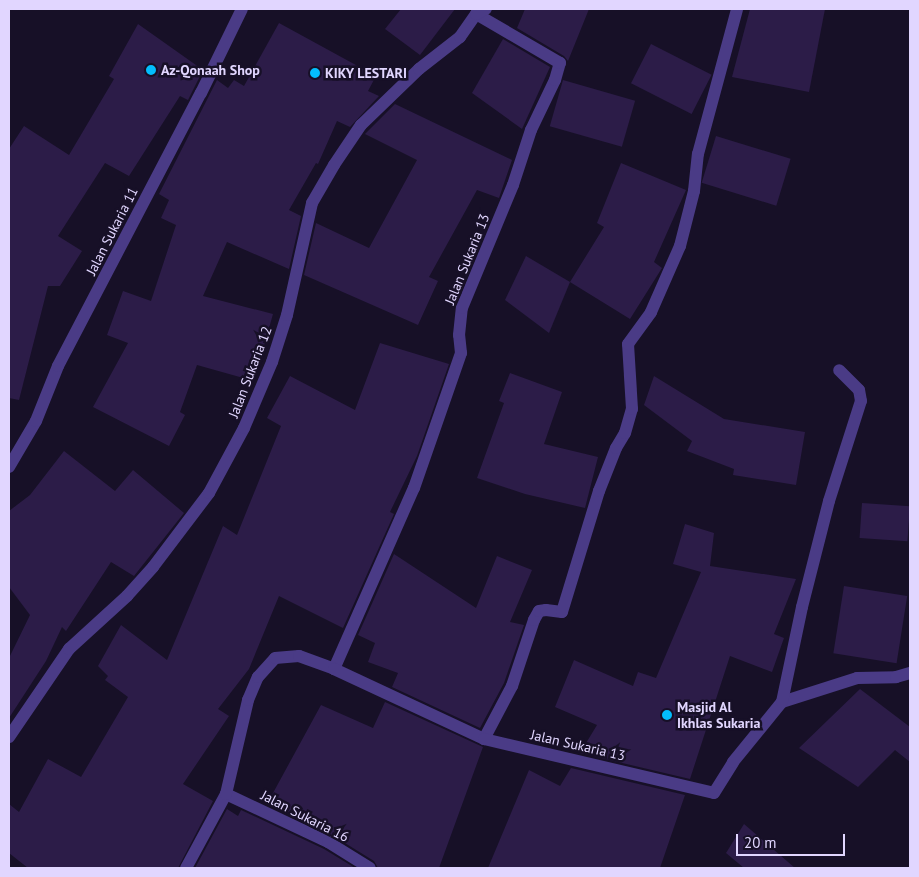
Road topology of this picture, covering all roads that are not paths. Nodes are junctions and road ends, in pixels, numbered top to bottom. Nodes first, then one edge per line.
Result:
1 (242, 9) edge
2 (738, 9) edge
3 (481, 11) edge
4 (840, 370) dead end
5 (9, 467) edge
6 (334, 670) junction
7 (910, 673) edge
8 (782, 702) junction
9 (9, 737) edge
10 (484, 739) junction
11 (226, 794) junction
12 (186, 868) edge
13 (370, 868) edge

1 - 5 street, Jalan Sukaria 11
2 - 10 street
3 - 6 street, Jalan Sukaria 13
3 - 9 street, Jalan Sukaria 12
4 - 8 street
6 - 10 street, Jalan Sukaria 13
6 - 11 street, Jalan Sukaria 13
7 - 8 street
8 - 10 street, Jalan Sukaria 13
11 - 12 street, Jalan Sukaria 13
11 - 13 street, Jalan Sukaria 16

